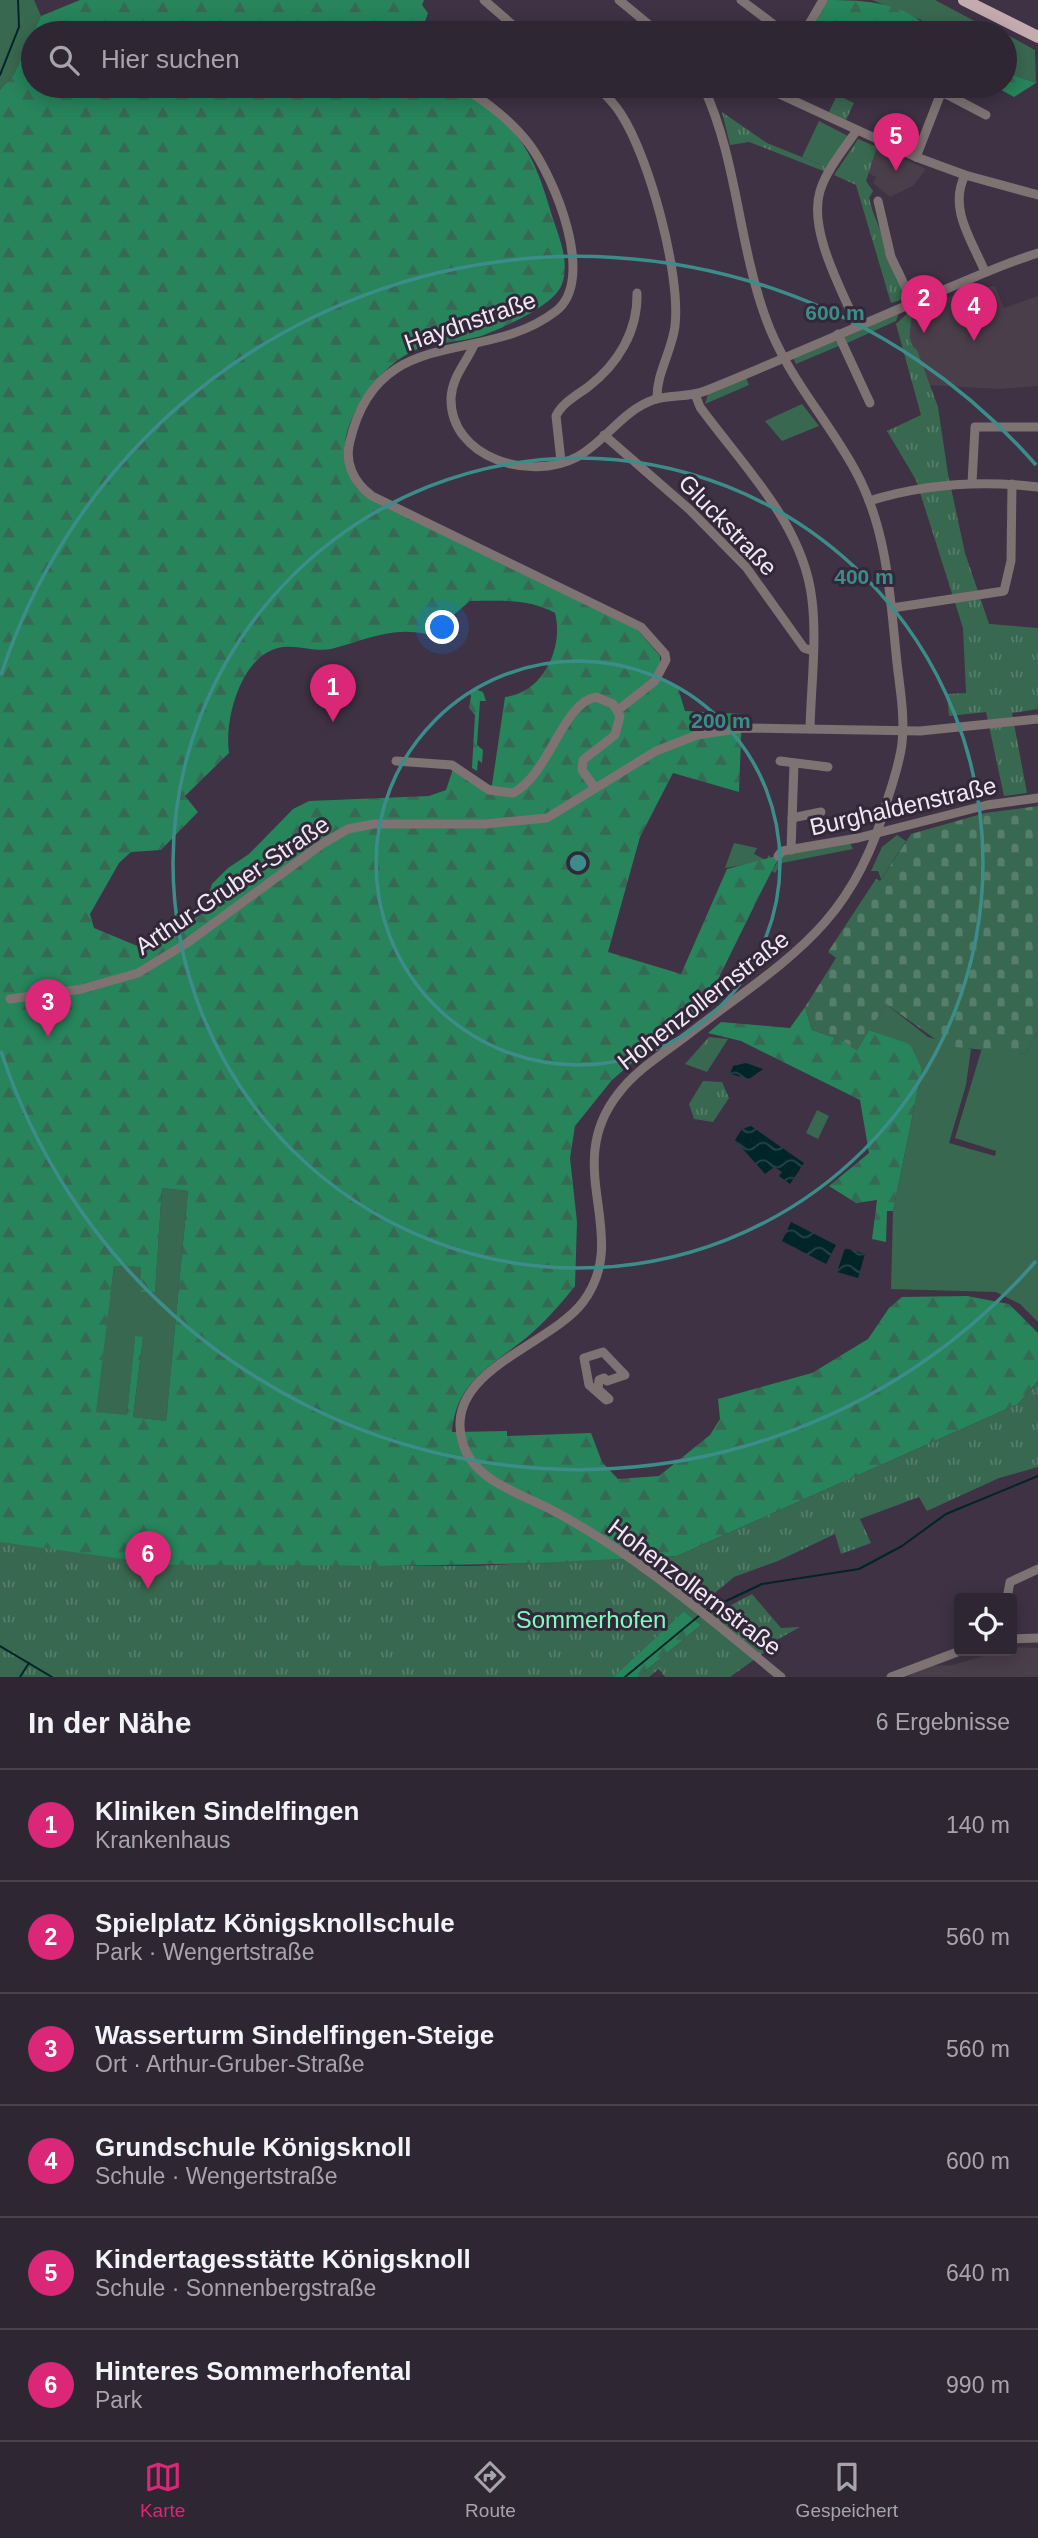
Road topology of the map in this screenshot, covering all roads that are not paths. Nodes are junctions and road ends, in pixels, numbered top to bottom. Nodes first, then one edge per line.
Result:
1 (484, 0) edge
2 (619, 0) edge
3 (741, 0) edge
4 (823, 0) edge
5 (964, 0) edge
6 (508, 21) edge
7 (644, 21) edge
8 (769, 21) edge
9 (811, 21) edge
10 (1006, 21) edge
11 (1017, 26) edge
12 (1038, 37) edge
13 (478, 98) edge
14 (607, 98) edge
15 (708, 98) edge
16 (789, 98) edge
17 (939, 98) edge
18 (951, 98) edge
19 (986, 115) dead end
20 (857, 130) junction
21 (916, 157) junction
22 (965, 175) junction
23 (1038, 195) edge
24 (878, 201) dead end
25 (1038, 254) edge
26 (985, 272) junction
27 (637, 293) dead end
28 (913, 303) junction
29 (858, 326) junction
30 (838, 334) junction
31 (474, 345) junction
32 (782, 358) junction
33 (695, 394) junction
34 (657, 398) junction
35 (870, 403) dead end
36 (1038, 427) edge
37 (604, 435) junction
38 (561, 461) junction
39 (972, 483) junction
40 (1012, 484) junction
41 (1038, 487) edge
42 (869, 501) junction
43 (892, 608) junction
44 (813, 651) junction
45 (618, 710) junction
46 (1038, 719) edge
47 (810, 729) junction
48 (902, 731) junction
49 (396, 761) dead end
50 (780, 761) dead end
51 (794, 764) junction
52 (828, 767) dead end
53 (595, 788) junction
54 (1038, 798) edge
55 (821, 812) dead end
56 (792, 818) junction
57 (878, 832) junction
58 (790, 850) junction
59 (778, 856) dead end
60 (9, 999) dead end
61 (625, 1375) joint
62 (1038, 1569) edge
63 (1008, 1593) edge
64 (1038, 1638) edge
65 (1017, 1639) edge
66 (954, 1653) edge
67 (781, 1677) edge
68 (891, 1677) edge

1 - 6 street
2 - 7 street
3 - 8 street
4 - 9 street
5 - 10 main road
11 - 12 main road
13 - 31 street, Haydnstraße
14 - 34 street
15 - 32 street, Hohenzollernstraße
16 - 20 street
17 - 21 street
18 - 19 street
20 - 21 street
20 - 29 street
21 - 22 street
22 - 23 street
22 - 26 street
24 - 28 street
25 - 26 street
26 - 28 street
27 - 38 street
28 - 29 street
29 - 30 street
30 - 32 street
30 - 35 street
31 - 38 street
31 - 45 street, Haydnstraße
32 - 33 street
32 - 42 street, Hohenzollernstraße
33 - 34 street
33 - 44 street
34 - 37 street
36 - 39 street
37 - 38 street
37 - 44 street, Gluckstraße
39 - 40 street
39 - 42 street
40 - 41 street
40 - 43 street
42 - 43 street, Hohenzollernstraße
43 - 48 street, Hohenzollernstraße
44 - 47 street
45 - 49 street
45 - 53 street
46 - 48 street, Arthur-Gruber-Straße
47 - 48 street, Arthur-Gruber-Straße
47 - 53 street, Arthur-Gruber-Straße
48 - 57 street, Hohenzollernstraße
50 - 51 street
51 - 52 street
51 - 56 street
53 - 60 street, Arthur-Gruber-Straße
54 - 57 street, Burghaldenstraße
55 - 56 street
56 - 58 street
57 - 58 street, Burghaldenstraße
57 - 67 street, Hohenzollernstraße
58 - 59 street, Burghaldenstraße
61 - 61 street
62 - 63 street
64 - 65 street
66 - 68 street

